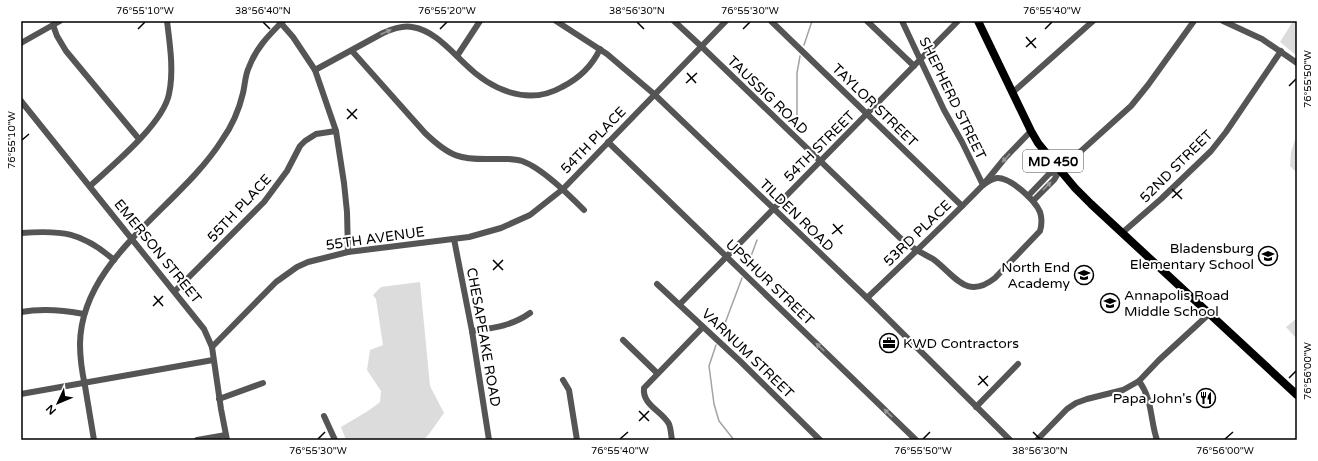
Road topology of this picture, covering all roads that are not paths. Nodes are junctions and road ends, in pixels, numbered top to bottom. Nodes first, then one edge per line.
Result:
1 (60, 21) edge
2 (168, 21) edge
3 (480, 21) edge
4 (556, 21) edge
5 (674, 21) edge
6 (726, 21) edge
7 (771, 21) edge
8 (868, 21) edge
9 (902, 21) edge
10 (958, 21) edge
11 (978, 21) edge
12 (1092, 21) edge
13 (1194, 21) edge
14 (1223, 21) edge
15 (281, 22) edge
16 (53, 25) junction
17 (21, 43) edge
18 (701, 46) junction
19 (600, 49) junction
20 (352, 50) junction
21 (1281, 51) junction
22 (457, 56) junction
23 (920, 60) junction
24 (1297, 63) edge
25 (914, 66) junction
26 (315, 70) junction
27 (1012, 93) junction
28 (654, 94) junction
29 (21, 101) edge
30 (867, 113) junction
31 (336, 131) junction
32 (1031, 131) junction
33 (139, 139) junction
34 (608, 142) junction
35 (820, 161) junction
36 (1060, 170) junction
37 (983, 185) junction
38 (90, 186) junction
39 (563, 189) junction
40 (1028, 196) junction
41 (1033, 201) junction
42 (962, 206) junction
43 (774, 208) junction
44 (584, 210) dead end
45 (21, 233) edge
46 (1122, 233) junction
47 (454, 239) junction
48 (132, 240) junction
49 (917, 250) junction
50 (348, 252) junction
51 (726, 257) junction
52 (114, 260) junction
53 (657, 284) dead end
54 (175, 291) junction
55 (867, 298) junction
56 (680, 304) junction
57 (21, 312) edge
58 (530, 313) dead end
59 (84, 314) junction
60 (1209, 314) junction
61 (703, 326) junction
62 (472, 331) junction
63 (623, 340) dead end
64 (212, 347) junction
65 (214, 360) junction
66 (1018, 364) dead end
67 (655, 375) junction
68 (563, 380) dead end
69 (1139, 382) junction
70 (84, 383) junction
71 (263, 383) dead end
72 (21, 394) edge
73 (1297, 395) edge
74 (219, 399) junction
75 (976, 407) junction
76 (324, 416) dead end
77 (226, 437) edge
78 (1007, 439) edge
79 (94, 440) edge
80 (197, 440) edge
81 (335, 440) edge
82 (489, 440) edge
83 (578, 440) edge
84 (672, 440) edge
85 (820, 440) edge
86 (916, 440) edge
87 (1037, 440) edge
88 (1157, 440) edge

1 - 16 street
2 - 33 street
3 - 22 street
4 - 19 street, TILDEN ROAD
5 - 18 street, TAUSSIG ROAD
6 - 18 street, 54TH PLACE
7 - 30 street, TAYLOR STREET
8 - 25 street
9 - 23 street, SHEPHERD STREET
10 - 23 street, 54TH STREET
11 - 27 main road, MD 450
12 - 27 street
13 - 36 street
14 - 21 street
15 - 26 street
15 - 48 street
16 - 17 street
16 - 33 street
18 - 28 street, 54TH PLACE
18 - 35 street, TAUSSIG ROAD
19 - 22 street
19 - 28 street, TILDEN ROAD
20 -> 22 street
20 - 26 street
20 - 39 street
21 - 24 street
21 - 46 street, 52ND STREET
23 - 25 street, 54TH STREET
23 - 37 street, SHEPHERD STREET
25 - 30 street, 54TH STREET
26 - 31 street
27 - 32 main road, MD 450
28 - 34 street, 54TH PLACE
28 - 43 street, TILDEN ROAD
29 - 38 street, EMERSON STREET
30 - 35 street, 54TH STREET
30 - 42 street, TAYLOR STREET
31 - 50 street
31 - 54 street, 55TH PLACE
32 - 36 main road, MD 450
32 -> 37 street, 53RD PLACE
33 - 38 street
34 - 39 street, 54TH PLACE
34 - 51 street, UPSHUR STREET
35 - 43 street, 54TH STREET
35 - 49 street, TAUSSIG ROAD
36 - 40 street
41 -> 36 street
36 - 46 main road, MD 450
37 - 40 street, 53RD PLACE
37 - 42 street, 53RD PLACE
38 - 48 street, EMERSON STREET
39 - 44 street
39 - 47 street, 54TH PLACE
40 - 41 street, 53RD PLACE
41 - 49 street, TAUSSIG ROAD
42 - 49 street, 53RD PLACE
43 - 51 street, 54TH STREET
43 - 55 street, TILDEN ROAD
45 - 52 street
46 - 60 main road, MD 450
47 - 50 street, 55TH AVENUE
47 - 62 street, CHESAPEAKE ROAD
48 - 52 street
48 - 54 street, EMERSON STREET
49 - 55 street, 53RD PLACE
50 - 64 street, 55TH AVENUE
51 - 56 street, 54TH STREET
86 -> 51 street, UPSHUR STREET
52 - 59 street
53 - 56 street, VARNUM STREET
54 - 64 street, EMERSON STREET
55 - 75 street, TILDEN ROAD
56 - 61 street, VARNUM STREET
57 - 59 street
58 - 62 street
59 - 70 street
60 - 69 street
60 - 73 main road, MD 450
61 - 67 street
61 - 85 street, VARNUM STREET
62 - 82 street, CHESAPEAKE ROAD
63 - 67 street
64 - 65 street, EMERSON STREET
65 - 70 street
65 - 74 street, EMERSON STREET
66 - 75 street
67 - 84 street
68 - 83 street
69 - 87 street
69 - 88 street
70 - 72 street
70 - 79 street
71 - 74 street
74 - 77 street, EMERSON STREET
75 - 78 street, TILDEN ROAD
76 - 81 street
77 - 80 street

